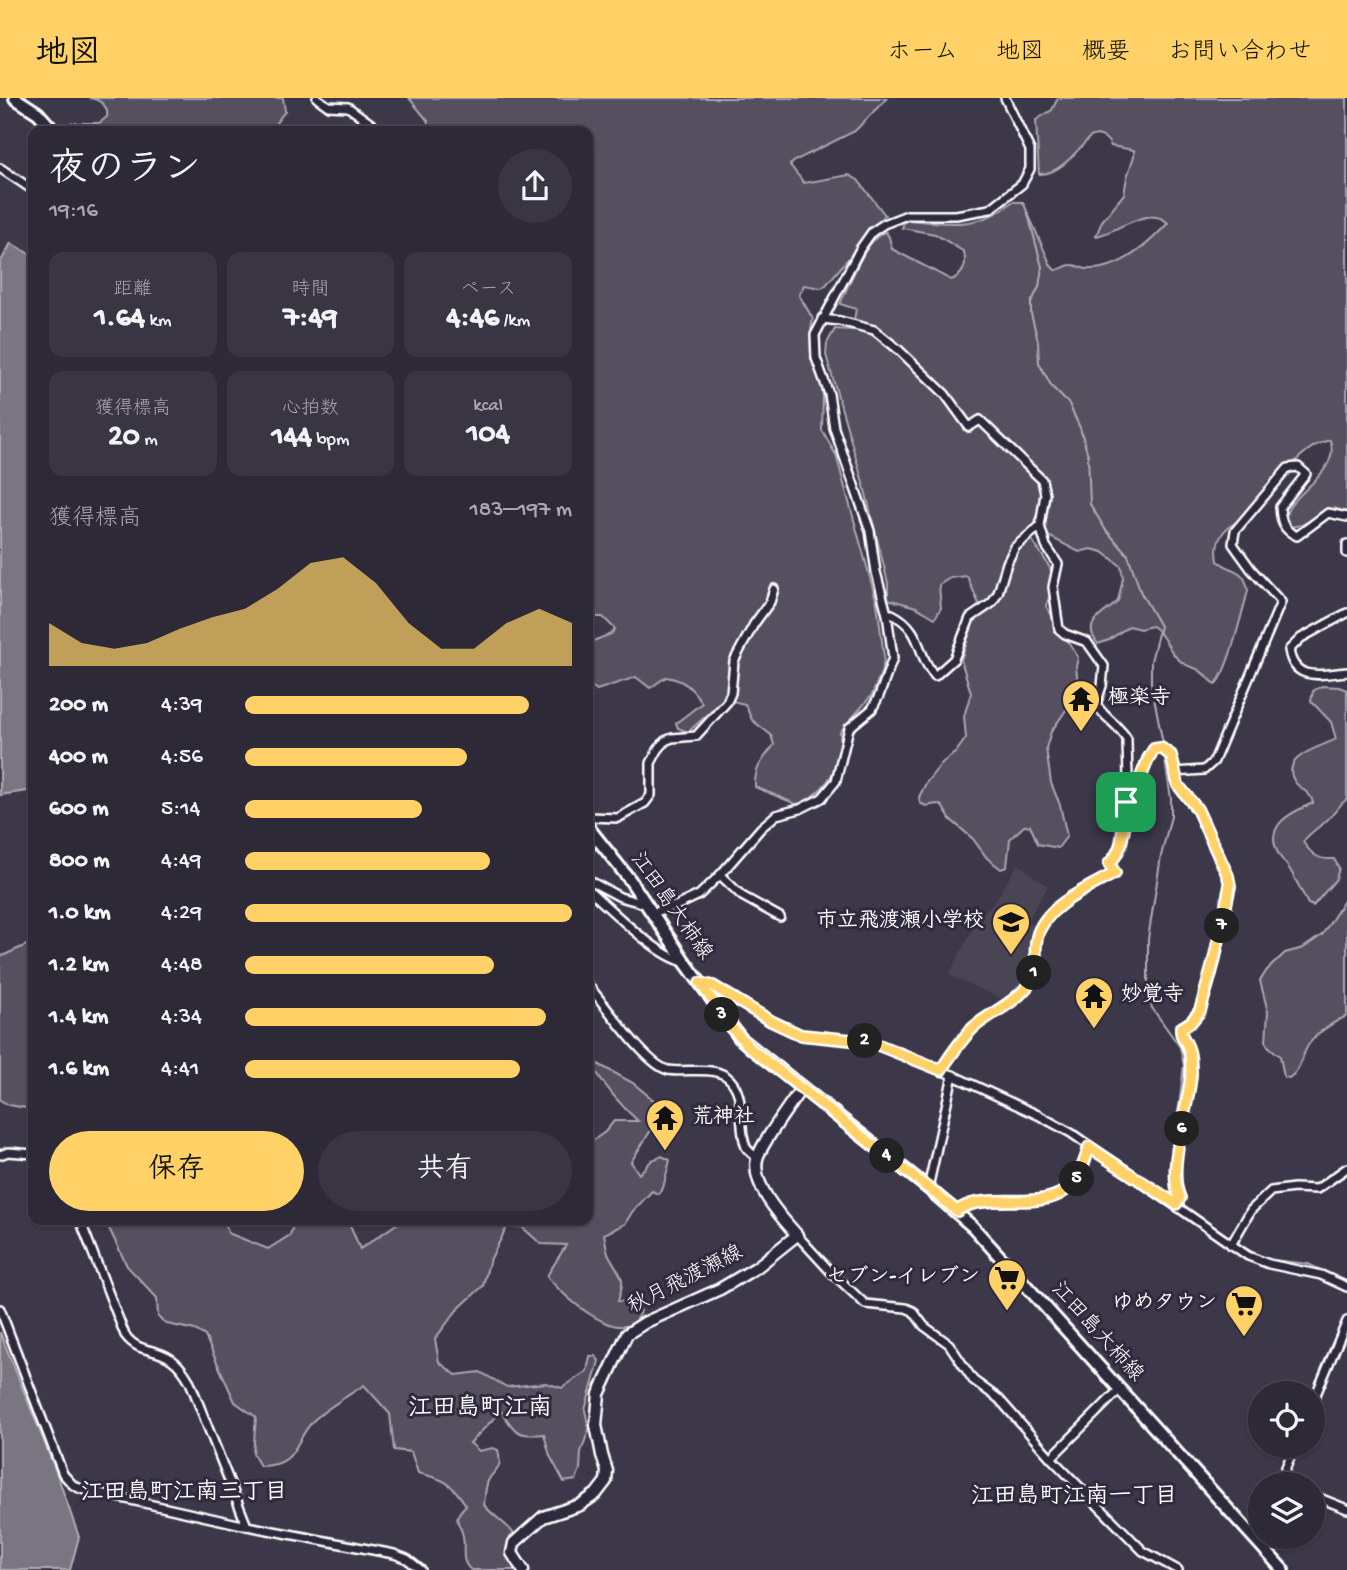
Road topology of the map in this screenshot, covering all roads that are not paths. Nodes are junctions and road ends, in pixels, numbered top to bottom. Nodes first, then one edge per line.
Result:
1 (15, 98) edge
2 (317, 98) edge
3 (1005, 98) edge
4 (50, 126) edge
5 (374, 126) edge
6 (0, 168) edge
7 (28, 187) edge
8 (822, 319) junction
9 (1347, 517) edge
10 (1040, 526) junction
11 (1347, 544) edge
12 (1347, 554) edge
13 (775, 589) dead end
14 (1347, 613) edge
15 (887, 614) junction
16 (1347, 672) edge
17 (1174, 772) junction
18 (1126, 802) junction
19 (593, 817) edge
20 (593, 833) edge
21 (596, 837) junction
22 (593, 842) edge
23 (720, 875) junction
24 (593, 883) edge
25 (593, 893) edge
26 (649, 908) junction
27 (780, 917) dead end
28 (685, 962) junction
29 (700, 983) junction
30 (593, 991) edge
31 (941, 1070) junction
32 (953, 1076) junction
33 (801, 1088) junction
34 (1089, 1147) junction
35 (0, 1154) edge
36 (28, 1154) edge
37 (757, 1158) junction
38 (1347, 1168) edge
39 (928, 1188) junction
40 (1178, 1202) junction
41 (957, 1211) junction
42 (82, 1225) edge
43 (797, 1235) junction
44 (1231, 1245) junction
45 (1347, 1287) edge
46 (0, 1308) edge
47 (1347, 1321) edge
48 (1322, 1381) edge
49 (1120, 1389) junction
50 (1051, 1458) junction
51 (1325, 1500) edge
52 (1347, 1509) edge
53 (247, 1526) junction
54 (1248, 1528) edge
55 (1266, 1549) edge
56 (421, 1570) edge
57 (523, 1570) edge
58 (1178, 1570) edge
59 (1283, 1570) edge

1 - 4 main road
2 - 5 street
3 - 8 street
6 - 7 street
8 - 10 street
8 - 15 street
9 - 17 street
10 - 15 street
10 - 18 street
11 - 12 street
13 - 19 street
14 - 16 street
15 - 23 street
17 - 18 street
17 - 40 street
18 - 31 street
20 - 21 main road, 江田島大柿線
21 - 22 street
21 - 26 main road, 江田島大柿線
23 - 26 street
23 - 27 street
24 - 26 street
25 - 28 street
26 - 28 main road, 江田島大柿線
28 - 29 main road, 江田島大柿線
29 - 31 street
29 - 33 main road, 江田島大柿線
30 - 37 street
31 - 32 street
32 - 34 street
32 - 39 street
33 - 37 main road
33 - 39 main road, 江田島大柿線
34 - 40 street
34 - 41 street
35 - 36 street
37 - 43 main road
38 - 44 street
39 - 41 main road, 江田島大柿線
40 - 44 street
41 - 49 main road, 江田島大柿線
42 - 53 street
43 - 50 street
43 - 57 main road, 秋月飛渡瀬線
44 - 45 street
46 - 53 street
47 - 48 street
49 - 50 street
49 - 54 main road, 江田島大柿線
50 - 58 street
51 - 52 street
53 - 56 street
55 - 59 main road, 江田島大柿線

